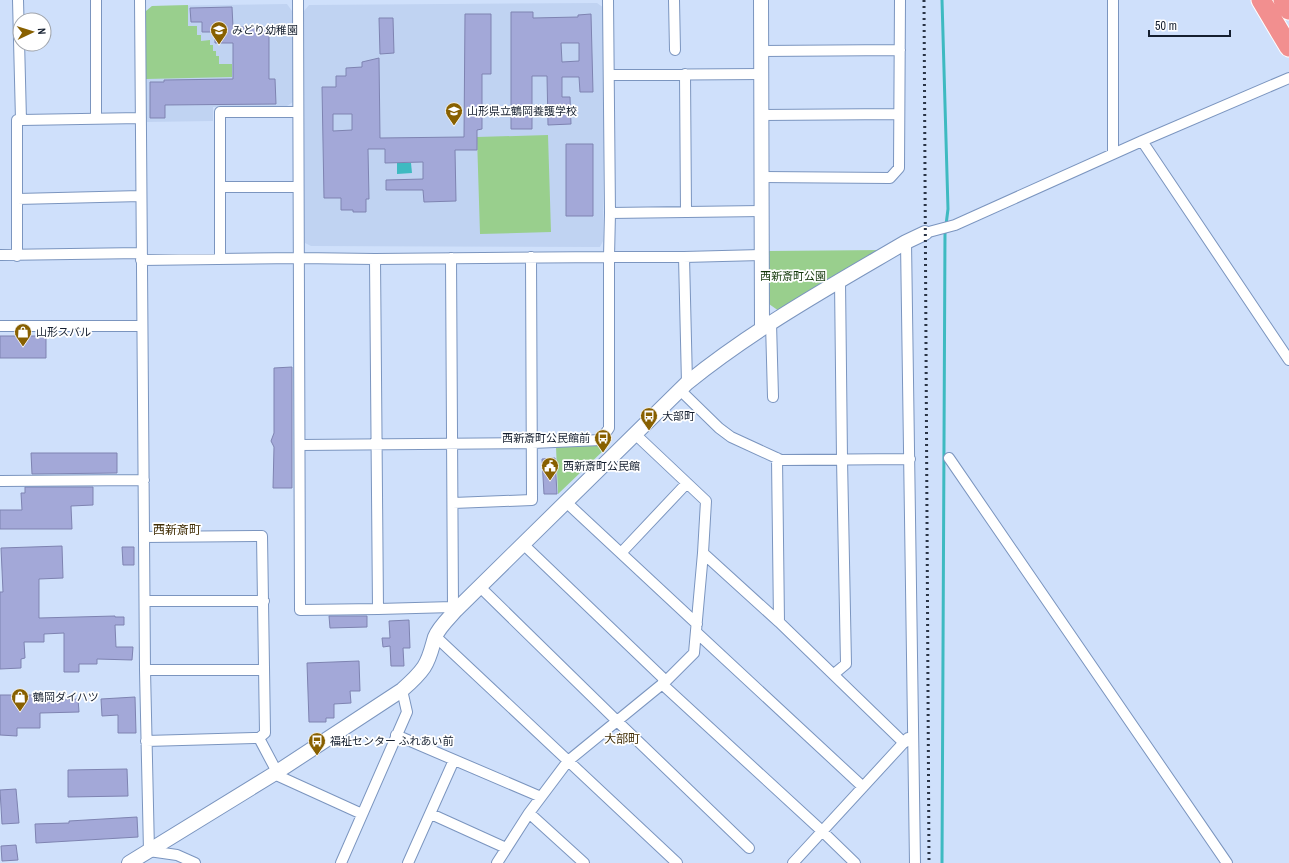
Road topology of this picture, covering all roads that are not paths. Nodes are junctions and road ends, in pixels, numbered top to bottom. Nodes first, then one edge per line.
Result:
1 (18, 0) edge
2 (96, 0) edge
3 (140, 0) edge
4 (298, 0) edge
5 (608, 0) edge
6 (674, 0) edge
7 (761, 0) edge
8 (900, 0) edge
9 (1113, 0) edge
10 (1262, 0) edge
11 (1283, 0) edge
12 (1289, 10) edge
13 (1289, 48) edge
14 (675, 50) dead end
15 (900, 50) junction
16 (761, 51) junction
17 (685, 74) junction
18 (762, 74) junction
19 (609, 75) junction
20 (1289, 78) edge
21 (298, 112) junction
22 (899, 114) junction
23 (762, 115) junction
24 (141, 118) junction
25 (96, 119) junction
26 (21, 120) junction
27 (1142, 141) junction
28 (1113, 154) junction
29 (762, 177) junction
30 (220, 187) junction
31 (298, 187) junction
32 (141, 196) junction
33 (17, 199) junction
34 (762, 211) junction
35 (686, 212) junction
36 (610, 213) junction
37 (925, 233) joint
38 (906, 242) junction
39 (0, 255) edge
40 (761, 255) junction
41 (17, 256) junction
42 (609, 256) junction
43 (141, 257) junction
44 (531, 257) junction
45 (684, 257) junction
46 (298, 258) junction
47 (451, 258) junction
48 (220, 259) junction
49 (375, 259) junction
50 (840, 281) junction
51 (767, 325) junction
52 (0, 326) edge
53 (142, 326) junction
54 (1289, 360) edge
55 (684, 386) junction
56 (773, 397) dead end
57 (635, 434) junction
58 (452, 443) junction
59 (532, 443) junction
60 (376, 444) junction
61 (300, 445) junction
62 (777, 458) junction
63 (949, 458) dead end
64 (842, 459) junction
65 (910, 459) junction
66 (144, 480) junction
67 (0, 481) edge
68 (687, 483) junction
69 (566, 502) junction
70 (452, 503) junction
71 (144, 537) junction
72 (523, 544) junction
73 (621, 552) junction
74 (703, 553) junction
75 (480, 587) junction
76 (145, 601) junction
77 (264, 601) junction
78 (454, 608) junction
79 (378, 609) junction
80 (779, 622) junction
81 (697, 628) junction
82 (435, 636) junction
83 (144, 670) junction
84 (264, 670) junction
85 (834, 674) junction
86 (664, 683) junction
87 (402, 690) junction
88 (617, 721) junction
89 (913, 734) junction
90 (396, 735) junction
91 (259, 738) junction
92 (146, 741) junction
93 (904, 743) junction
94 (454, 760) junction
95 (568, 761) junction
96 (276, 773) junction
97 (863, 787) junction
98 (541, 797) junction
99 (529, 813) junction
100 (362, 814) junction
101 (431, 814) junction
102 (822, 831) junction
103 (506, 848) junction
104 (749, 848) dead end
105 (149, 851) junction
106 (164, 858) edge
107 (129, 863) edge
108 (195, 863) edge
109 (341, 863) edge
110 (408, 863) edge
111 (498, 863) edge
112 (584, 863) edge
113 (677, 863) edge
114 (793, 863) edge
115 (855, 863) edge
116 (915, 863) edge
117 (1227, 863) edge

1 - 26 street
2 - 25 street
3 - 24 street
4 - 21 street
5 - 19 street
6 - 14 street
7 - 16 street
8 - 15 street
9 - 28 street
10 - 13 highway
11 - 12 highway
15 - 16 street
15 - 22 street
16 - 18 street
17 - 18 street
17 - 19 street
17 - 35 street
18 - 23 street
19 - 36 street
20 - 27 street
21 - 30 street
21 - 31 street
22 - 23 street
22 - 29 street
23 - 29 street
24 - 25 street
24 - 32 street
25 - 26 street
26 - 33 street
27 - 28 street
27 - 54 street
28 - 37 street
29 - 34 street
30 - 31 street
30 - 48 street
31 - 46 street
32 - 33 street
32 - 43 street
33 - 41 street
34 - 35 street
34 - 40 street
35 - 36 street
36 - 42 street
37 - 38 street
38 - 50 street
38 - 65 street
39 - 41 street
40 - 45 street
40 - 51 street
41 - 43 street
42 - 44 street
42 - 45 street
42 - 59 street
43 - 48 street
43 - 53 street
44 - 47 street
44 - 59 street
45 - 55 street
46 - 48 street
46 - 49 street
46 - 61 street
47 - 49 street
47 - 58 street
49 - 60 street
50 - 51 street
50 - 64 street
51 - 55 street
51 - 56 street
52 - 53 street
53 - 66 street
55 - 57 street
55 - 62 street
57 - 68 street
57 - 69 street
58 - 59 street
58 - 60 street
58 - 70 street
59 - 70 street
60 - 61 street
60 - 79 street
61 - 79 street
62 - 64 street
62 - 80 street
63 - 117 street
64 - 65 street
64 - 85 street
65 - 89 street
66 - 67 street
66 - 71 street
68 - 73 street
68 - 74 street
69 - 72 street
69 - 73 street
70 - 78 street
71 - 76 street
71 - 77 street
72 - 75 street
72 - 86 street
73 - 81 street
74 - 80 street
74 - 81 street
75 - 78 street
75 - 88 street
76 - 77 street
76 - 83 street
77 - 84 street
78 - 79 street
78 - 82 street
80 - 85 street
81 - 86 street
81 - 97 street
82 - 87 street
82 - 95 street
83 - 84 street
83 - 92 street
84 - 91 street
85 - 93 street
86 - 88 street
86 - 102 street
87 - 90 street
87 - 96 street
88 - 95 street
88 - 104 street
89 - 93 street
89 - 116 street
90 - 94 street
90 - 100 street
91 - 92 street
91 - 96 street
92 - 105 street
93 - 97 street
94 - 98 street
94 - 101 street
95 - 98 street
95 - 113 street
96 - 100 street
96 - 105 street
97 - 102 street
98 - 99 street
99 - 103 street
99 - 112 street
100 - 109 street
101 - 103 street
101 - 110 street
102 - 114 street
102 - 115 street
103 - 111 street
105 - 106 street
105 - 107 street
106 - 108 street

